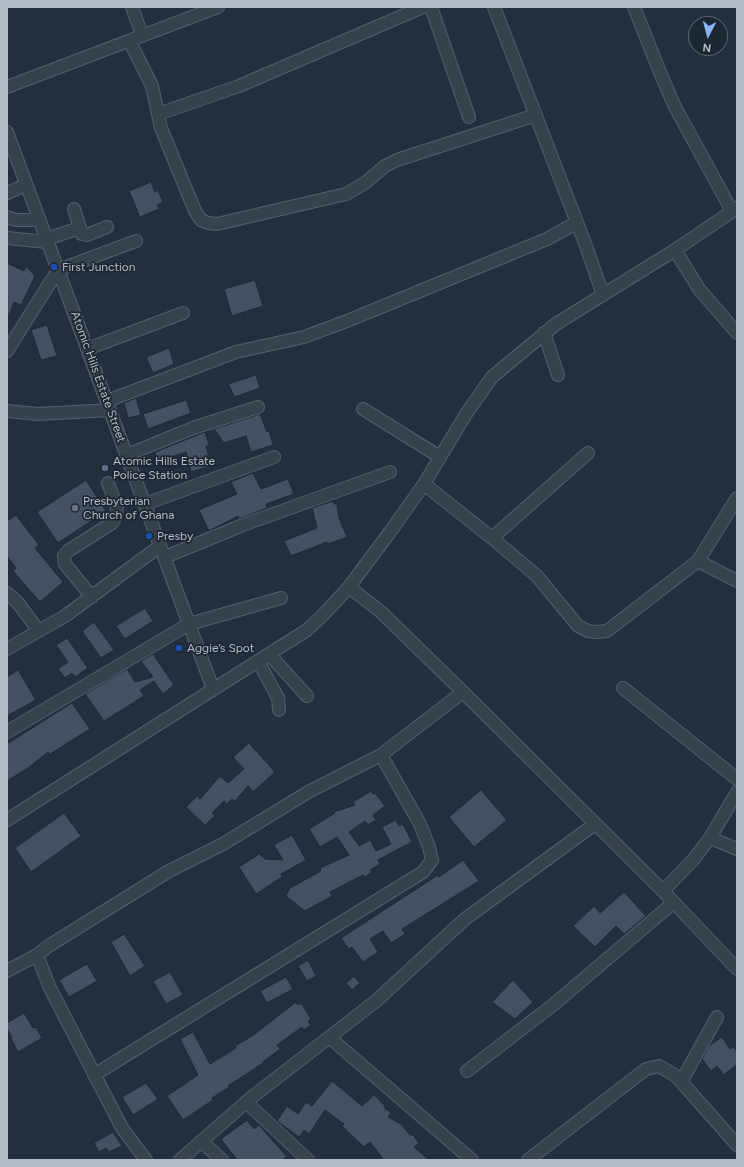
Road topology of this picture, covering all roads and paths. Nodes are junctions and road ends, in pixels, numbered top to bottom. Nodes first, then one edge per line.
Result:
1 (132, 7) edge
2 (218, 7) edge
3 (423, 7) edge
4 (431, 7) edge
5 (494, 7) edge
6 (634, 7) edge
7 (142, 35) junction
8 (130, 42) junction
9 (7, 87) edge
10 (158, 114) junction
11 (536, 115) junction
12 (469, 118) dead end
13 (7, 132) edge
14 (26, 184) junction
15 (7, 193) edge
16 (74, 209) dead end
17 (735, 209) edge
18 (7, 217) edge
19 (39, 220) junction
20 (576, 223) junction
21 (107, 227) dead end
22 (80, 228) junction
23 (7, 238) edge
24 (46, 240) junction
25 (136, 241) dead end
26 (675, 250) junction
27 (58, 270) junction
28 (603, 294) junction
29 (183, 313) dead end
30 (544, 333) junction
31 (737, 333) edge
32 (8, 345) edge
33 (87, 349) junction
34 (558, 375) dead end
35 (108, 406) junction
36 (258, 407) dead end
37 (363, 409) dead end
38 (7, 411) edge
39 (588, 453) dead end
40 (127, 456) junction
41 (274, 457) dead end
42 (440, 457) junction
43 (390, 472) dead end
44 (108, 483) dead end
45 (424, 484) junction
46 (737, 498) edge
47 (145, 504) junction
48 (492, 538) junction
49 (162, 551) junction
50 (698, 561) junction
51 (737, 581) edge
52 (349, 587) junction
53 (7, 593) edge
54 (92, 597) junction
55 (281, 598) dead end
56 (189, 624) junction
57 (38, 630) junction
58 (7, 649) edge
59 (269, 654) junction
60 (258, 661) junction
61 (623, 688) dead end
62 (213, 689) junction
63 (463, 692) junction
64 (307, 696) dead end
65 (280, 710) dead end
66 (7, 732) edge
67 (381, 755) junction
68 (737, 779) edge
69 (737, 792) edge
70 (7, 820) edge
71 (595, 824) junction
72 (710, 838) junction
73 (737, 849) edge
74 (663, 891) junction
75 (674, 903) junction
76 (37, 955) junction
77 (737, 969) edge
78 (7, 972) edge
79 (717, 1017) dead end
80 (329, 1037) junction
81 (468, 1071) dead end
82 (94, 1075) junction
83 (681, 1082) junction
84 (246, 1102) junction
85 (201, 1142) junction
86 (737, 1145) edge
87 (146, 1160) edge
88 (180, 1160) edge
89 (222, 1160) edge
90 (308, 1160) edge
91 (472, 1160) edge
92 (528, 1160) edge

1 - 7 street
2 - 7 street
3 - 10 street
4 - 12 street
5 - 11 street
6 - 17 street
7 - 8 street
8 - 9 street
8 - 10 street
10 - 11 street
11 - 20 street
13 - 14 street, Atomic Hills Estate Street
14 - 15 street
14 - 19 street, Atomic Hills Estate Street
16 - 22 street
17 - 26 street
18 - 19 street
19 - 24 street, Atomic Hills Estate Street
20 - 28 street
20 - 35 street
21 - 22 street
22 - 24 street
23 - 24 street
24 - 27 street, Atomic Hills Estate Street
25 - 27 street
26 - 28 street
26 - 31 street
27 - 32 street
27 - 33 street, Atomic Hills Estate Street
28 - 30 street
29 - 33 street
30 - 34 street
30 - 42 street
33 - 35 street, Atomic Hills Estate Street
35 - 38 street
35 - 40 street, Atomic Hills Estate Street
36 - 40 street
37 - 42 street
39 - 48 street
40 - 47 street, Atomic Hills Estate Street
41 - 47 street
42 - 45 street
43 - 49 street
44 - 54 street
45 - 48 street
45 - 52 street
46 - 50 street
47 - 49 street, Atomic Hills Estate Street
48 - 50 street
49 - 54 street
49 - 56 street, Atomic Hills Estate Street
50 - 51 street
52 - 59 street
52 - 63 street
53 - 57 street
54 - 57 street
55 - 56 street
56 - 62 street, Atomic Hills Estate Street
56 - 66 street
57 - 58 street
59 - 60 street
59 - 64 street
60 - 62 street
60 - 65 street
61 - 68 street
62 - 70 street
63 - 67 street
63 - 71 street
67 - 76 street
67 - 82 street
69 - 72 street
71 - 74 street
71 - 80 street
72 - 73 street
72 - 74 street
74 - 75 street
75 - 77 street
75 - 81 street
76 - 78 street
76 - 82 street
79 - 83 street
80 - 84 street
80 - 91 street
82 - 87 street
83 - 86 street
83 - 92 street
84 - 85 street
84 - 90 street
85 - 88 street
85 - 89 street

